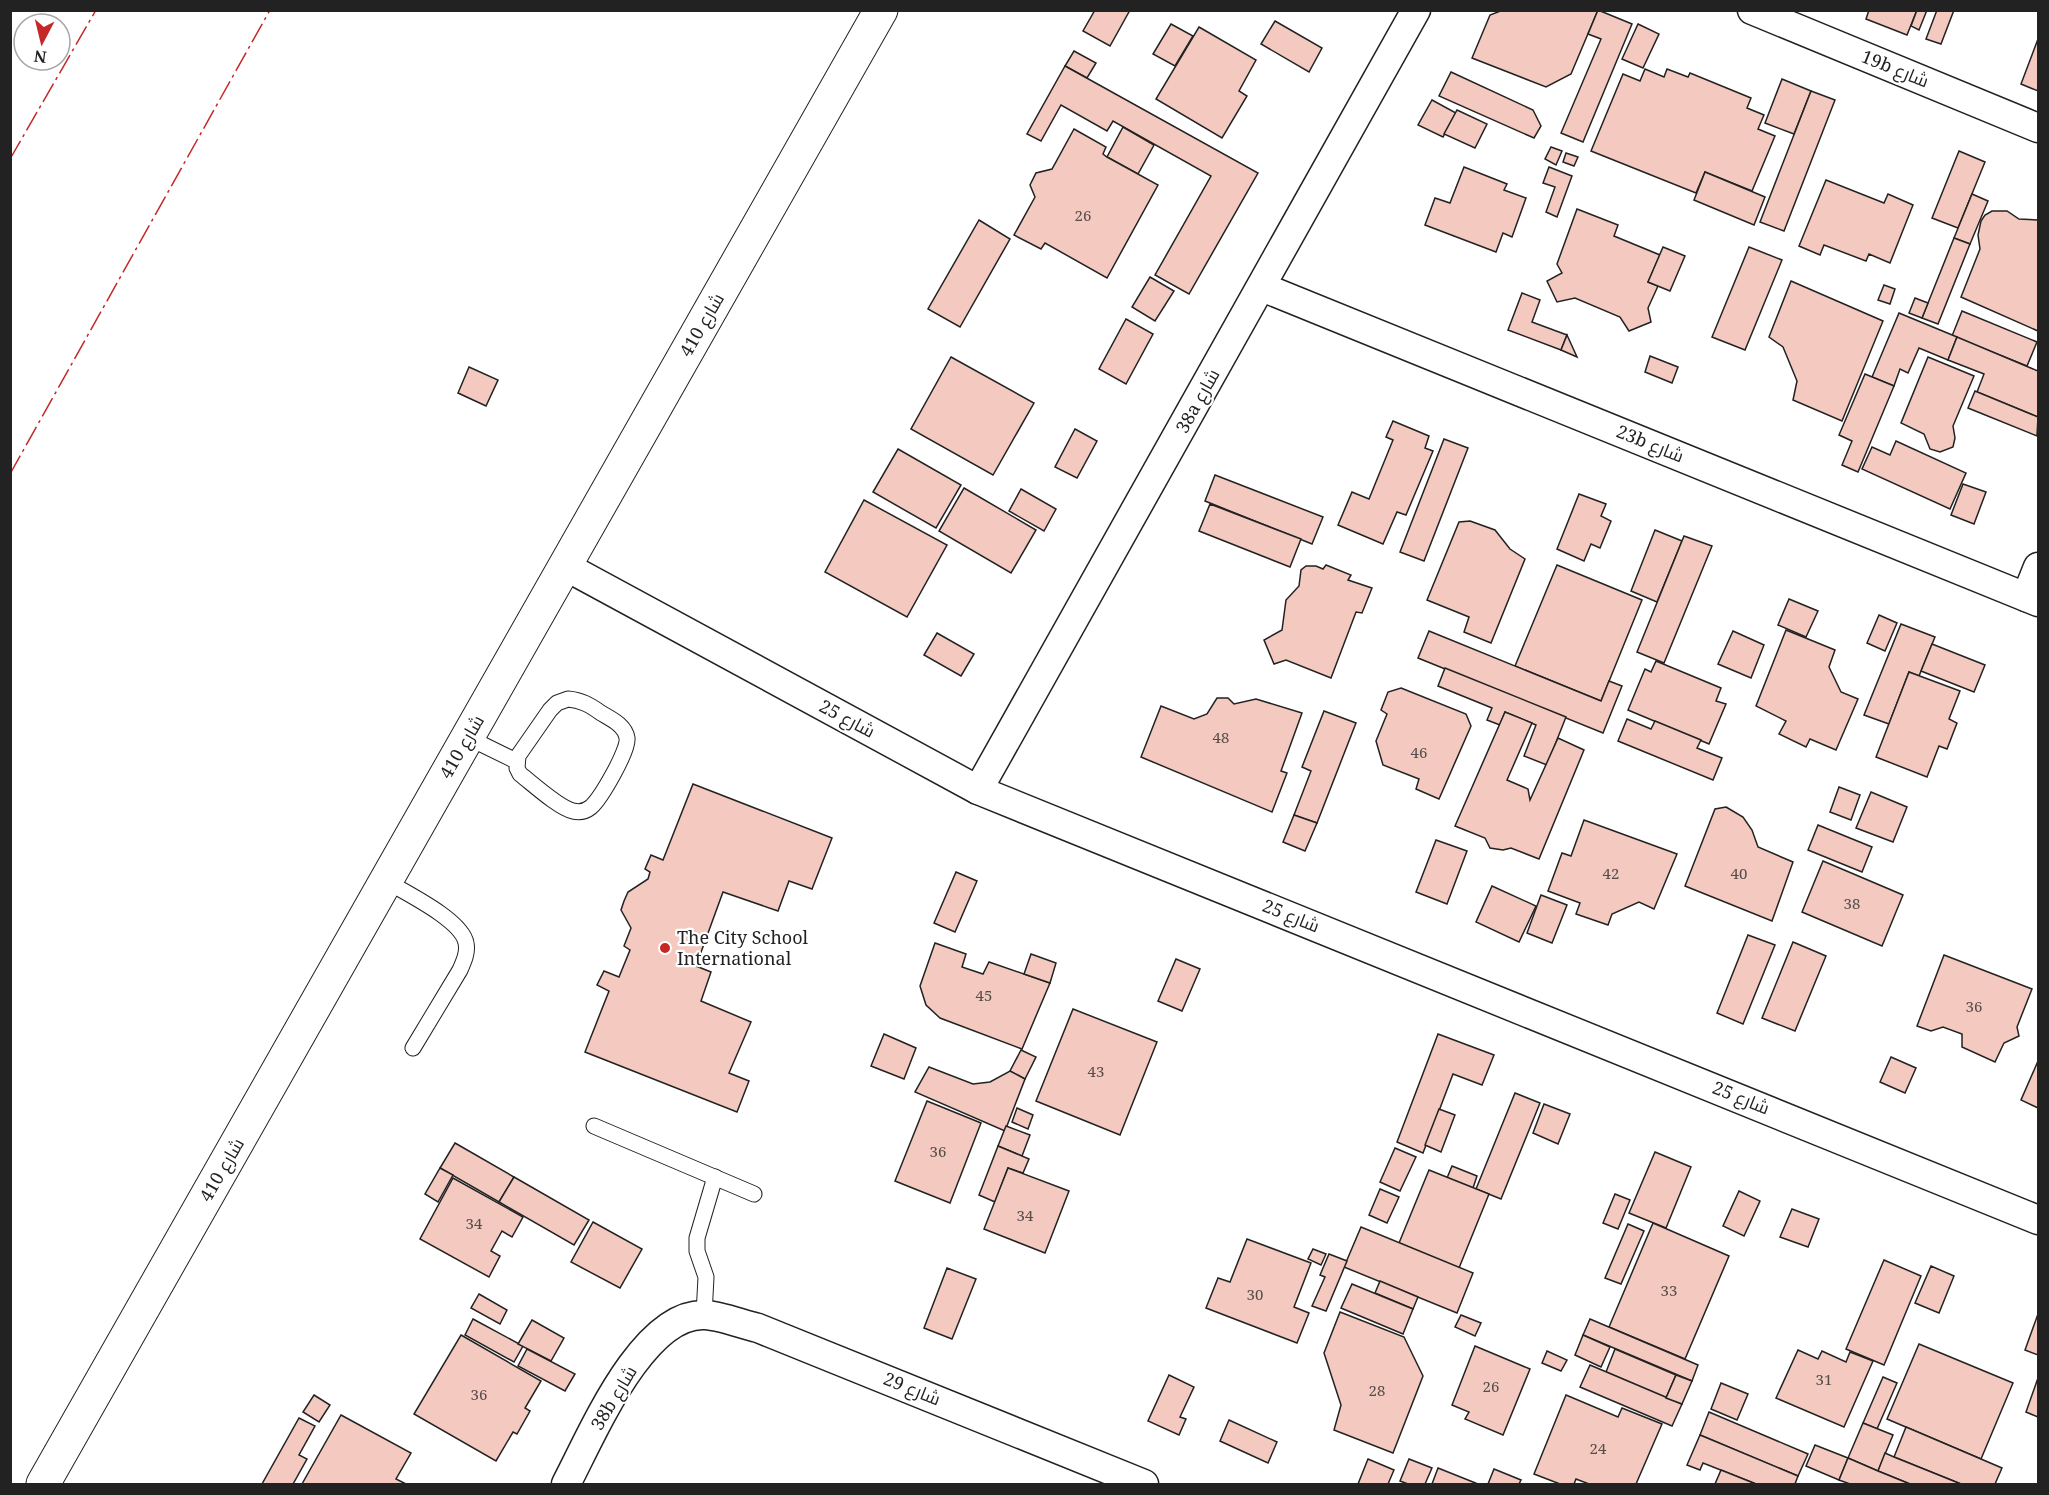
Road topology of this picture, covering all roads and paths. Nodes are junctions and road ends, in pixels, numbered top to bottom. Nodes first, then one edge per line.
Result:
1 (881, 10) edge
2 (1416, 10) edge
3 (1752, 10) edge
4 (2038, 128) edge
5 (1262, 287) junction
6 (565, 566) junction
7 (2038, 567) edge
8 (2032, 599) edge
9 (467, 737) junction
10 (516, 761) junction
11 (978, 790) junction
12 (386, 881) junction
13 (413, 1048) dead end
14 (594, 1126) dead end
15 (715, 1177) junction
16 (754, 1194) dead end
17 (2038, 1220) edge
18 (704, 1315) junction
19 (675, 1321) joint
20 (43, 1485) edge
21 (566, 1485) edge
22 (1144, 1485) edge

1 - 6 street, شارع 410
2 - 5 street, 38a شارع
3 - 4 street, 19b شارع
5 - 8 street, 23b شارع
5 - 11 street, 38a شارع
6 - 9 street, شارع 410
6 - 11 street, شارع 25
7 - 8 street
9 - 10 lane
9 - 12 street, شارع 410
10 - 10 lane
11 - 17 street, شارع 25
12 - 13 lane
12 - 20 street, شارع 410
14 - 15 lane
15 - 16 lane
15 - 18 lane
18 - 19 street, شارع 29
18 - 22 street, شارع 29
19 - 21 street, 38b شارع

